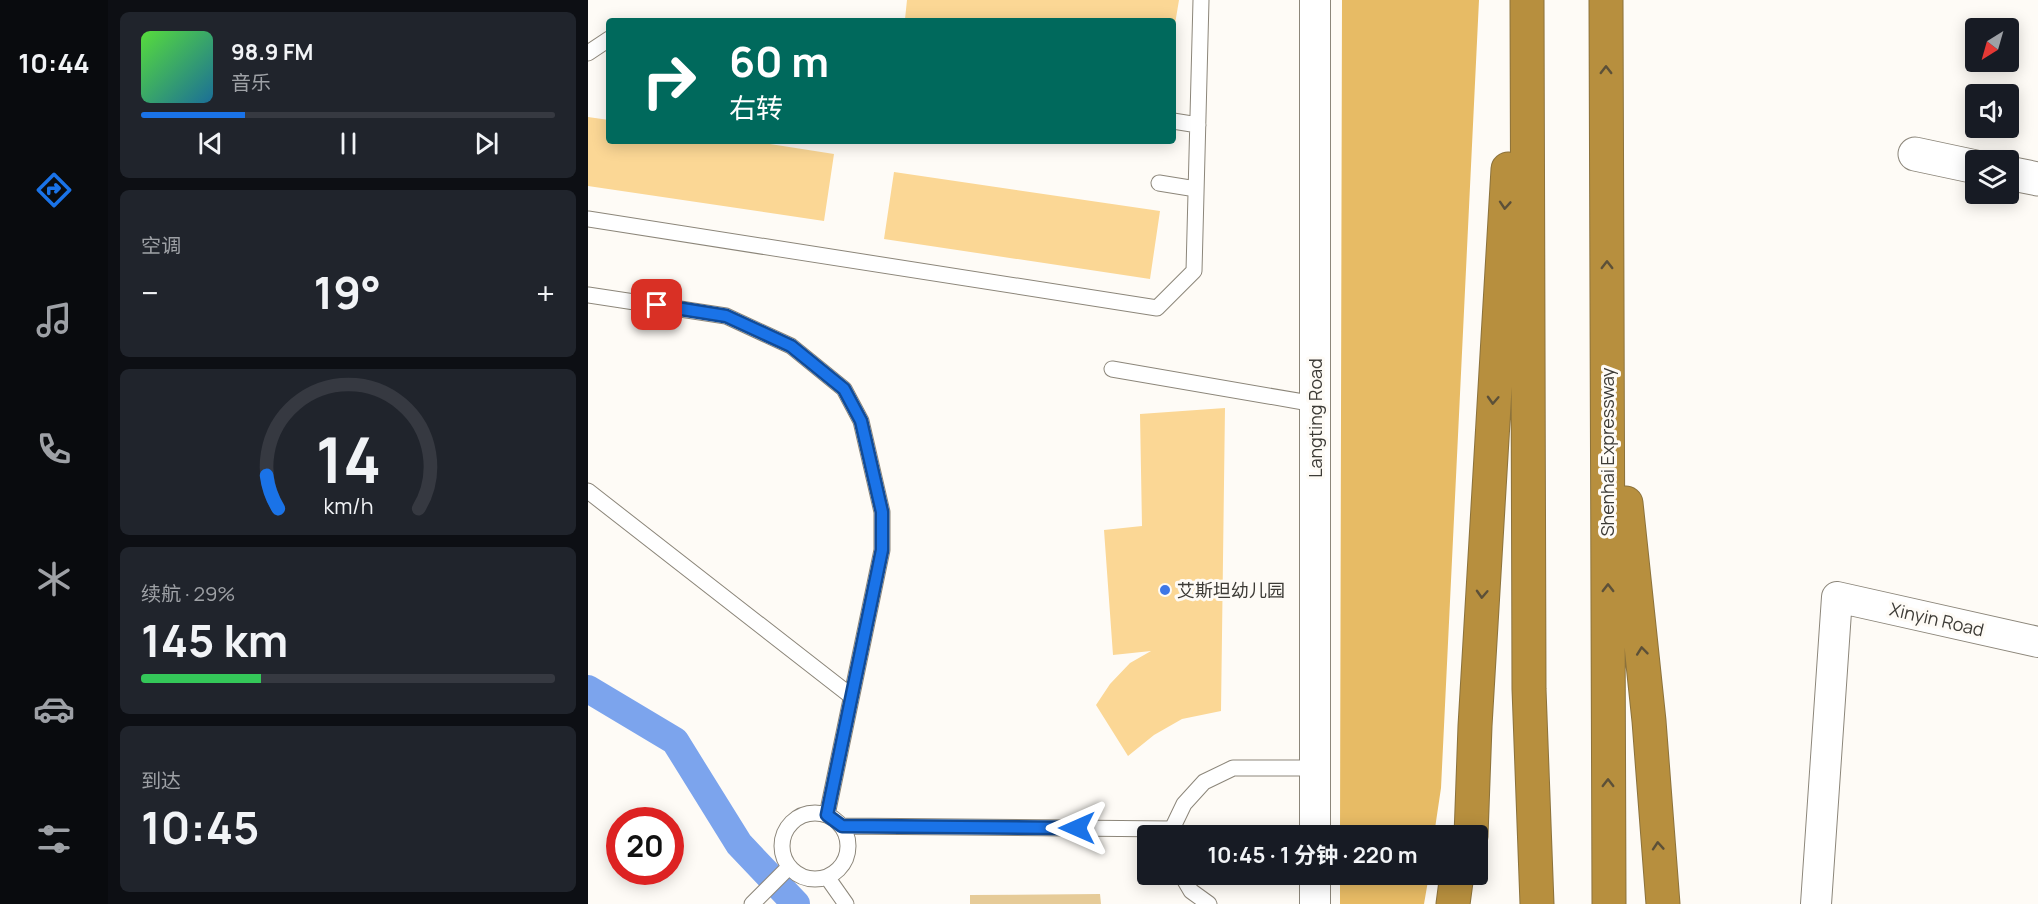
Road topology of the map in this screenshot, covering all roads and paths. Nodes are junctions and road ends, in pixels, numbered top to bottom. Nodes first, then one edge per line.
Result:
1 (1202, 0) edge
2 (1316, 0) edge
3 (1519, 0) edge
4 (1527, 0) edge
5 (1542, 0) edge
6 (1606, 0) edge
7 (606, 41) edge
8 (588, 53) edge
9 (1176, 121) edge
10 (1198, 125) junction
11 (1915, 154) dead end
12 (1965, 165) edge
13 (2019, 175) edge
14 (2038, 179) edge
15 (1159, 183) dead end
16 (1196, 189) junction
17 (588, 219) edge
18 (588, 295) edge
19 (1607, 324) junction
20 (1112, 369) dead end
21 (1315, 404) junction
22 (588, 491) edge
23 (2038, 642) edge
24 (851, 696) junction
25 (1475, 726) junction
26 (1315, 768) junction
27 (827, 815) junction
28 (1175, 825) edge
29 (1315, 825) edge
30 (1463, 825) edge
31 (1471, 825) edge
32 (842, 826) junction
33 (1137, 831) edge
34 (789, 867) junction
35 (827, 877) junction
36 (1187, 885) edge
37 (1315, 885) edge
38 (1456, 885) edge
39 (1470, 885) edge
40 (752, 904) edge
41 (846, 904) edge
42 (1209, 904) edge
43 (1315, 904) edge
44 (1453, 904) edge
45 (1469, 904) edge
46 (1538, 904) edge
47 (1544, 904) edge
48 (1609, 904) edge
49 (1663, 904) edge
50 (1816, 904) edge

1 - 10 lane
2 - 21 street, Langting Road
3 -> 25 highway
4 - 46 highway
5 - 47 highway
19 -> 6 highway, Shenhai Expressway
7 - 8 lane
9 - 10 lane
10 - 16 lane
11 - 12 street
13 - 14 street
15 - 16 lane
16 - 17 lane
18 - 24 lane
48 -> 19 highway, Shenhai Expressway
49 -> 19 highway
20 - 21 lane
21 - 26 street, Langting Road
22 - 24 lane
23 - 50 street, Xinyin Road
24 - 27 lane
25 - 30 highway
25 - 31 highway
26 - 28 lane
26 - 29 street, Langting Road
27 - 32 lane
27 - 34 lane
32 - 33 lane
32 - 35 lane
34 - 35 lane
34 - 40 lane
35 - 41 lane
36 - 42 lane
37 - 43 street
38 - 44 highway
39 - 45 highway

